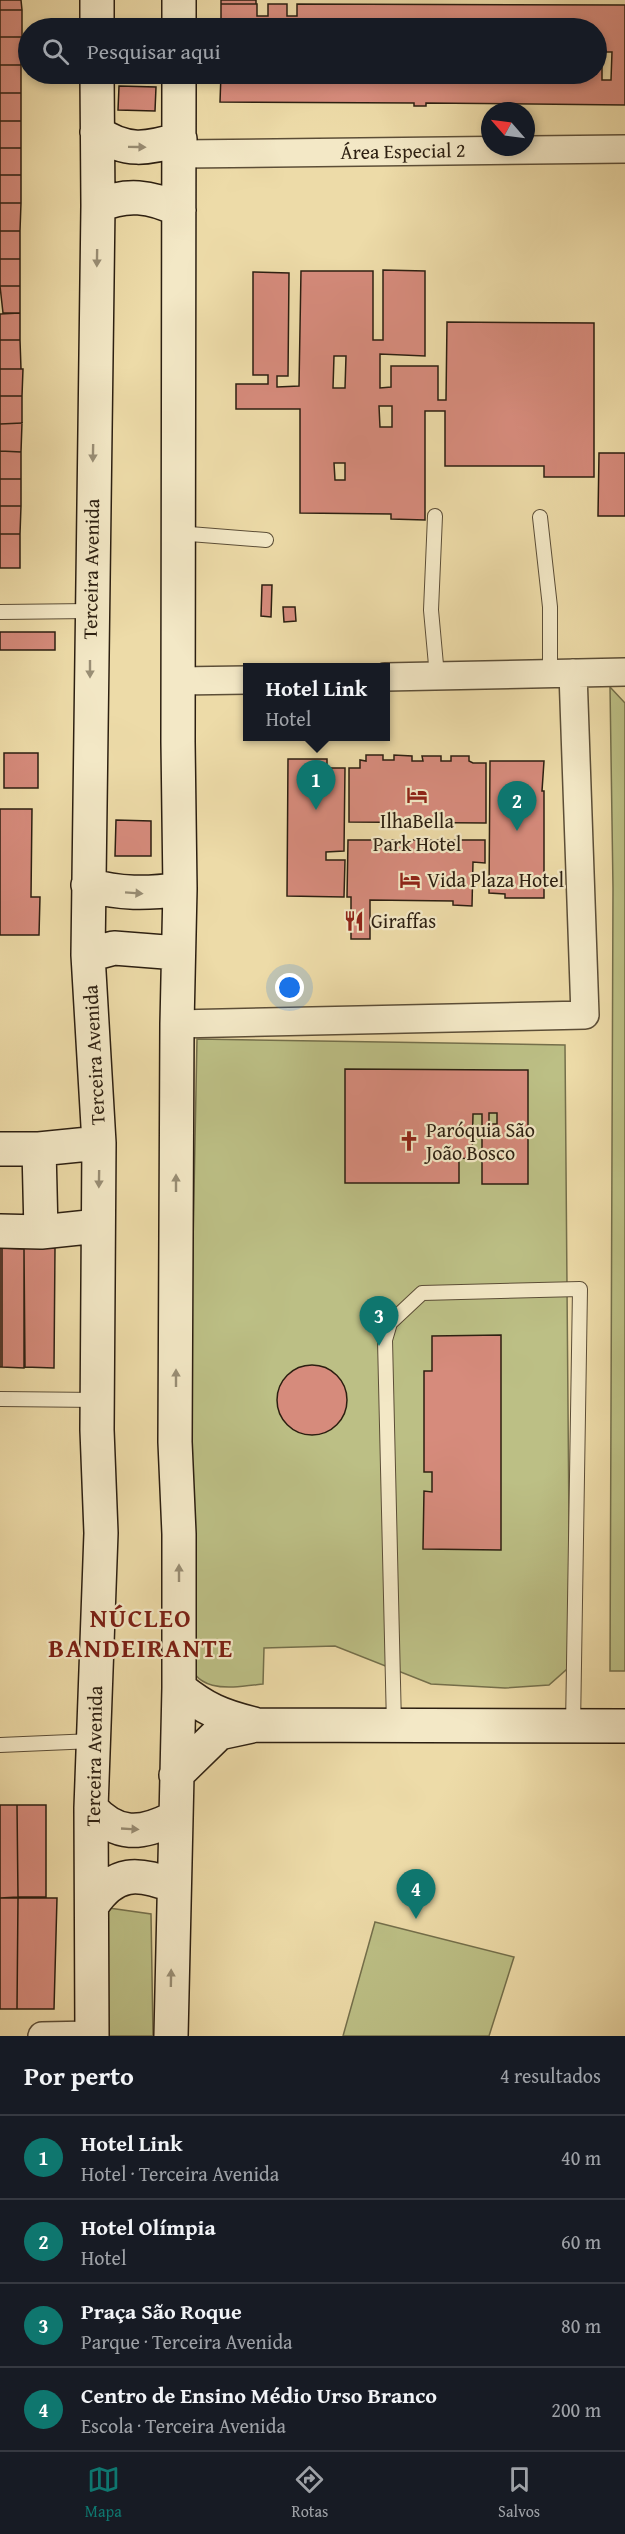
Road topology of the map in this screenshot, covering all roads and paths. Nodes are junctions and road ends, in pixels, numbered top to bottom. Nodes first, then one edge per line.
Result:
1 (97, 0) edge
2 (179, 0) edge
3 (97, 18) edge
4 (179, 18) edge
5 (97, 84) edge
6 (179, 84) edge
7 (97, 132) junction
8 (180, 146) junction
9 (625, 149) edge
10 (98, 206) junction
11 (179, 210) junction
12 (435, 516) dead end
13 (540, 517) dead end
14 (177, 533) junction
15 (266, 540) dead end
16 (90, 611) junction
17 (0, 612) edge
18 (625, 672) edge
19 (562, 673) junction
20 (437, 676) junction
21 (390, 677) edge
22 (243, 680) edge
23 (178, 681) junction
24 (88, 885) junction
25 (180, 889) junction
26 (178, 953) junction
27 (88, 955) junction
28 (177, 1024) junction
29 (99, 1143) junction
30 (0, 1149) edge
31 (39, 1149) junction
32 (98, 1226) junction
33 (0, 1231) edge
34 (41, 1232) junction
35 (0, 1399) edge
36 (98, 1400) junction
37 (179, 1688) junction
38 (256, 1725) junction
39 (394, 1725) junction
40 (625, 1726) edge
41 (573, 1727) junction
42 (93, 1741) junction
43 (0, 1745) edge
44 (176, 1775) junction
45 (91, 1808) junction
46 (174, 1818) junction
47 (173, 1886) junction
48 (93, 1904) junction
49 (92, 2035) edge
50 (42, 2036) edge
51 (171, 2036) edge

1 - 3 street
2 - 4 street
5 - 7 street, Terceira Avenida
6 - 8 street
7 -> 8 street
7 - 10 street, Terceira Avenida
8 - 9 street, Área Especial 2
8 - 11 street
10 - 11 street
10 -> 16 street, Terceira Avenida
11 - 14 street
12 - 20 lane
13 - 19 lane
14 - 15 lane
14 - 23 street
16 - 17 lane
16 -> 24 street, Terceira Avenida
18 - 19 street
19 - 20 street
19 - 28 street
20 - 21 street
22 - 23 street
23 - 25 street
24 -> 25 street
24 - 27 street, Terceira Avenida
25 - 26 street
26 - 27 street
26 - 28 street
27 - 29 street, Terceira Avenida
37 -> 28 street
29 - 31 street
29 -> 32 street, Terceira Avenida
30 - 31 street
31 - 34 street
32 - 34 street
32 - 36 street, Terceira Avenida
33 - 34 street
35 - 36 lane
36 - 42 street, Terceira Avenida
37 - 38 street
37 - 44 street
38 - 39 street
38 - 44 street
39 - 41 street
39 - 41 lane
40 - 41 street
42 - 43 lane
42 - 45 street, Terceira Avenida
44 - 46 street
45 -> 46 street
45 - 48 street, Terceira Avenida
46 - 47 street
47 - 48 street
51 -> 47 street
48 - 49 street, Terceira Avenida
49 - 50 street

